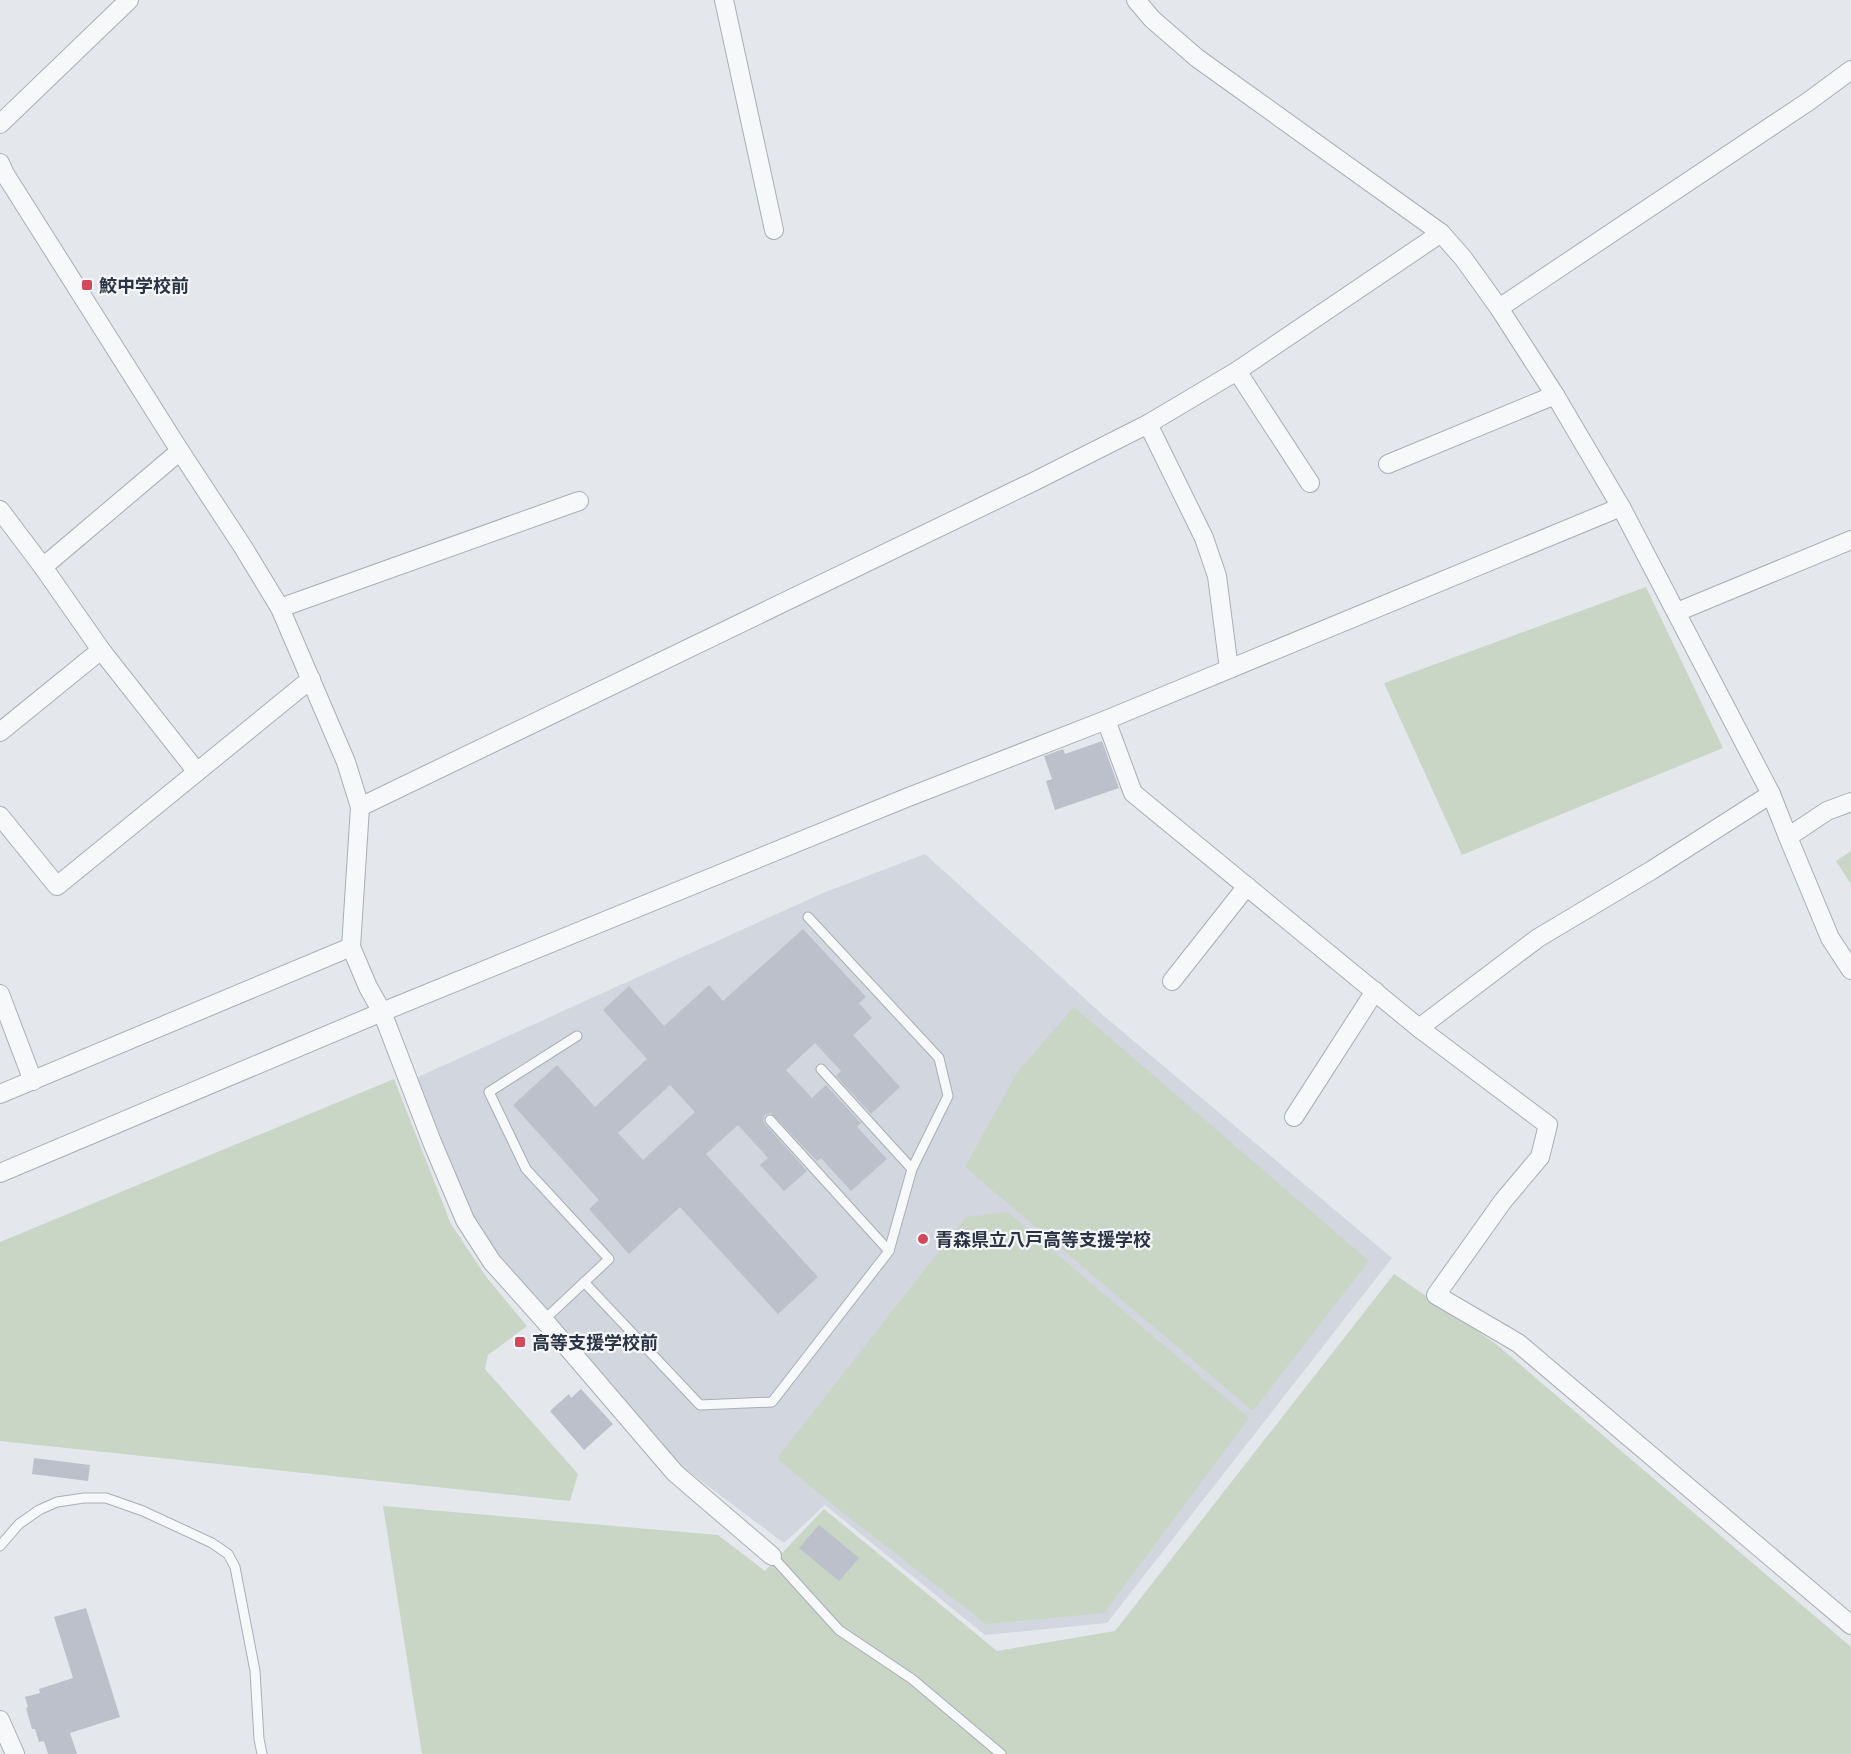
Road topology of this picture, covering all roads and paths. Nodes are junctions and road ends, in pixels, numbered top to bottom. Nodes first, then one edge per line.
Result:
1 (129, 0) edge
2 (724, 0) edge
3 (1136, 0) edge
4 (1851, 70) edge
5 (0, 124) edge
6 (0, 163) edge
7 (774, 231) dead end
8 (1441, 233) junction
9 (1499, 308) junction
10 (1237, 371) junction
11 (1555, 395) junction
12 (1148, 424) junction
13 (180, 451) junction
14 (1388, 464) dead end
15 (1310, 483) dead end
16 (579, 501) dead end
17 (1621, 507) junction
18 (0, 510) edge
19 (1851, 540) edge
20 (43, 567) junction
21 (280, 608) junction
22 (1677, 612) junction
23 (101, 650) junction
24 (1229, 669) junction
25 (310, 679) junction
26 (1106, 720) junction
27 (0, 732) edge
28 (197, 772) junction
29 (1771, 794) junction
30 (1851, 802) edge
31 (360, 807) junction
32 (0, 816) edge
33 (1788, 837) junction
34 (1247, 886) junction
35 (808, 917) dead end
36 (351, 947) junction
37 (1851, 970) edge
38 (1172, 981) dead end
39 (1375, 991) junction
40 (0, 994) edge
41 (382, 1012) junction
42 (1419, 1028) junction
43 (577, 1036) dead end
44 (821, 1069) dead end
45 (33, 1081) junction
46 (0, 1094) edge
47 (1294, 1117) dead end
48 (770, 1120) dead end
49 (912, 1169) junction
50 (0, 1173) edge
51 (889, 1251) junction
52 (584, 1282) junction
53 (544, 1320) junction
54 (0, 1546) edge
55 (772, 1556) joint
56 (1851, 1625) edge
57 (0, 1720) edge
58 (15, 1754) edge
59 (262, 1754) edge
60 (1001, 1754) edge

1 - 5 street
2 - 7 street
3 - 8 street
4 - 9 street
6 - 13 street
8 - 9 street
8 - 10 street
9 - 11 street
10 - 12 street
10 - 15 street
11 - 14 street
11 - 17 street
12 - 24 street
12 - 31 street
13 - 20 street
13 - 21 street
16 - 21 street
17 - 22 street
17 - 24 street
18 - 20 street
19 - 22 street
20 - 23 street
21 - 25 street
22 - 29 street
23 - 27 street
23 - 28 street
24 - 26 street
25 - 28 street
25 - 31 street
26 - 34 street
26 - 41 street
28 - 32 street
29 - 33 street
29 - 42 street
30 - 33 street
31 - 36 street
33 - 37 street
34 - 38 street
34 - 39 street
35 - 49 lane
36 - 41 street
36 - 45 street
39 - 42 street
39 - 47 street
40 - 45 street
41 - 50 street
41 - 53 street
42 - 56 street
43 - 52 lane
44 - 49 lane
45 - 46 street
48 - 51 lane
49 - 51 lane
51 - 52 lane
52 - 53 lane
53 - 55 street
54 - 59 lane
55 - 60 lane
57 - 58 street

